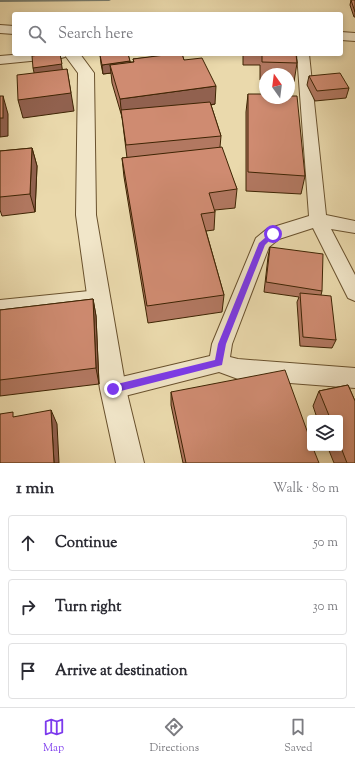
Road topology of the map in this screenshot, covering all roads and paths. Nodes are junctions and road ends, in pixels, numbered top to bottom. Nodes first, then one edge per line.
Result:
1 (0, 29) edge
2 (12, 30) edge
3 (343, 36) edge
4 (355, 37) edge
5 (41, 56) edge
6 (73, 56) edge
7 (302, 56) edge
8 (0, 60) edge
9 (318, 220) junction
10 (355, 227) edge
11 (355, 293) edge
12 (99, 298) junction
13 (0, 308) edge
14 (219, 363) junction
15 (355, 378) edge
16 (113, 389) junction
17 (130, 463) edge

1 - 2 street
3 - 4 street
5 - 8 street
6 - 12 street
7 - 9 street
9 - 10 street
9 - 11 street
9 - 14 street
12 - 13 street
12 - 16 street
14 - 15 street
14 - 16 street
16 - 17 street

